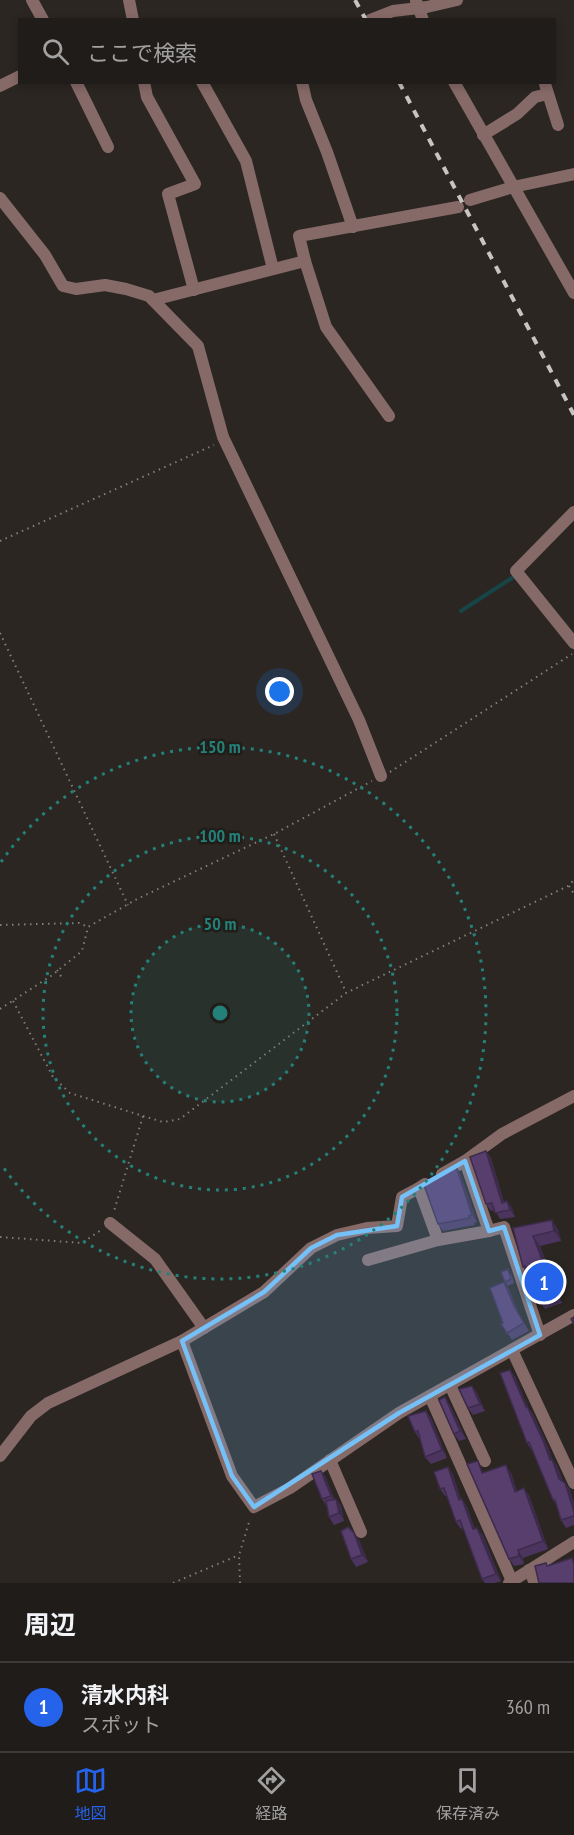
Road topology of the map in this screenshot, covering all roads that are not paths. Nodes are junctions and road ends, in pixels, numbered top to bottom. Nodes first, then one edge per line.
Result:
1 (32, 0) edge
2 (129, 0) edge
3 (457, 0) edge
4 (418, 9) edge
5 (42, 18) edge
6 (133, 18) edge
7 (375, 18) edge
8 (18, 77) edge
9 (77, 84) edge
10 (144, 84) edge
11 (203, 84) edge
12 (302, 84) edge
13 (455, 84) edge
14 (0, 86) edge
15 (558, 125) dead end
16 (483, 135) junction
17 (108, 147) dead end
18 (574, 174) edge
19 (513, 187) junction
20 (0, 198) edge
21 (470, 200) dead end
22 (458, 207) dead end
23 (353, 227) junction
24 (305, 261) junction
25 (273, 269) junction
26 (194, 290) junction
27 (574, 293) edge
28 (153, 300) junction
29 (389, 416) dead end
30 (574, 512) edge
31 (574, 643) edge
32 (381, 776) road end
33 (574, 1096) edge
34 (465, 1161) junction
35 (419, 1188) junction
36 (110, 1223) road end
37 (489, 1231) junction
38 (438, 1240) junction
39 (368, 1260) dead end
40 (574, 1315) edge
41 (204, 1328) junction
42 (540, 1335) junction
43 (182, 1341) junction
44 (512, 1350) junction
45 (450, 1385) junction
46 (430, 1396) junction
47 (0, 1456) edge
48 (330, 1460) junction
49 (485, 1461) dead end
50 (574, 1483) edge
51 (344, 1530) edge
52 (574, 1542) edge
53 (529, 1570) junction
54 (510, 1582) edge
55 (536, 1583) edge

1 - 5 street
2 - 6 street
3 - 4 street
4 - 7 street
8 - 14 street
9 - 17 street
10 - 26 street
11 - 25 street
12 - 23 street
13 - 16 street
15 - 16 street
16 - 19 street
18 - 19 street
19 - 21 street
19 - 27 street
20 - 28 street
22 - 23 street
23 - 24 street
24 - 25 street
24 - 29 street
25 - 26 street
26 - 28 street
28 - 32 street
30 - 31 street
33 - 34 street
34 - 35 street
34 - 37 street
35 - 38 street
35 - 41 street
36 - 41 street
37 - 38 street
37 - 42 street
38 - 39 street
40 - 42 street
41 - 43 street
42 - 44 street
43 - 47 street
43 - 48 street
44 - 45 street
44 - 50 street
45 - 46 street
45 - 49 street
46 - 48 street
46 - 54 street
48 - 51 street
52 - 53 street
53 - 54 street
53 - 55 street

